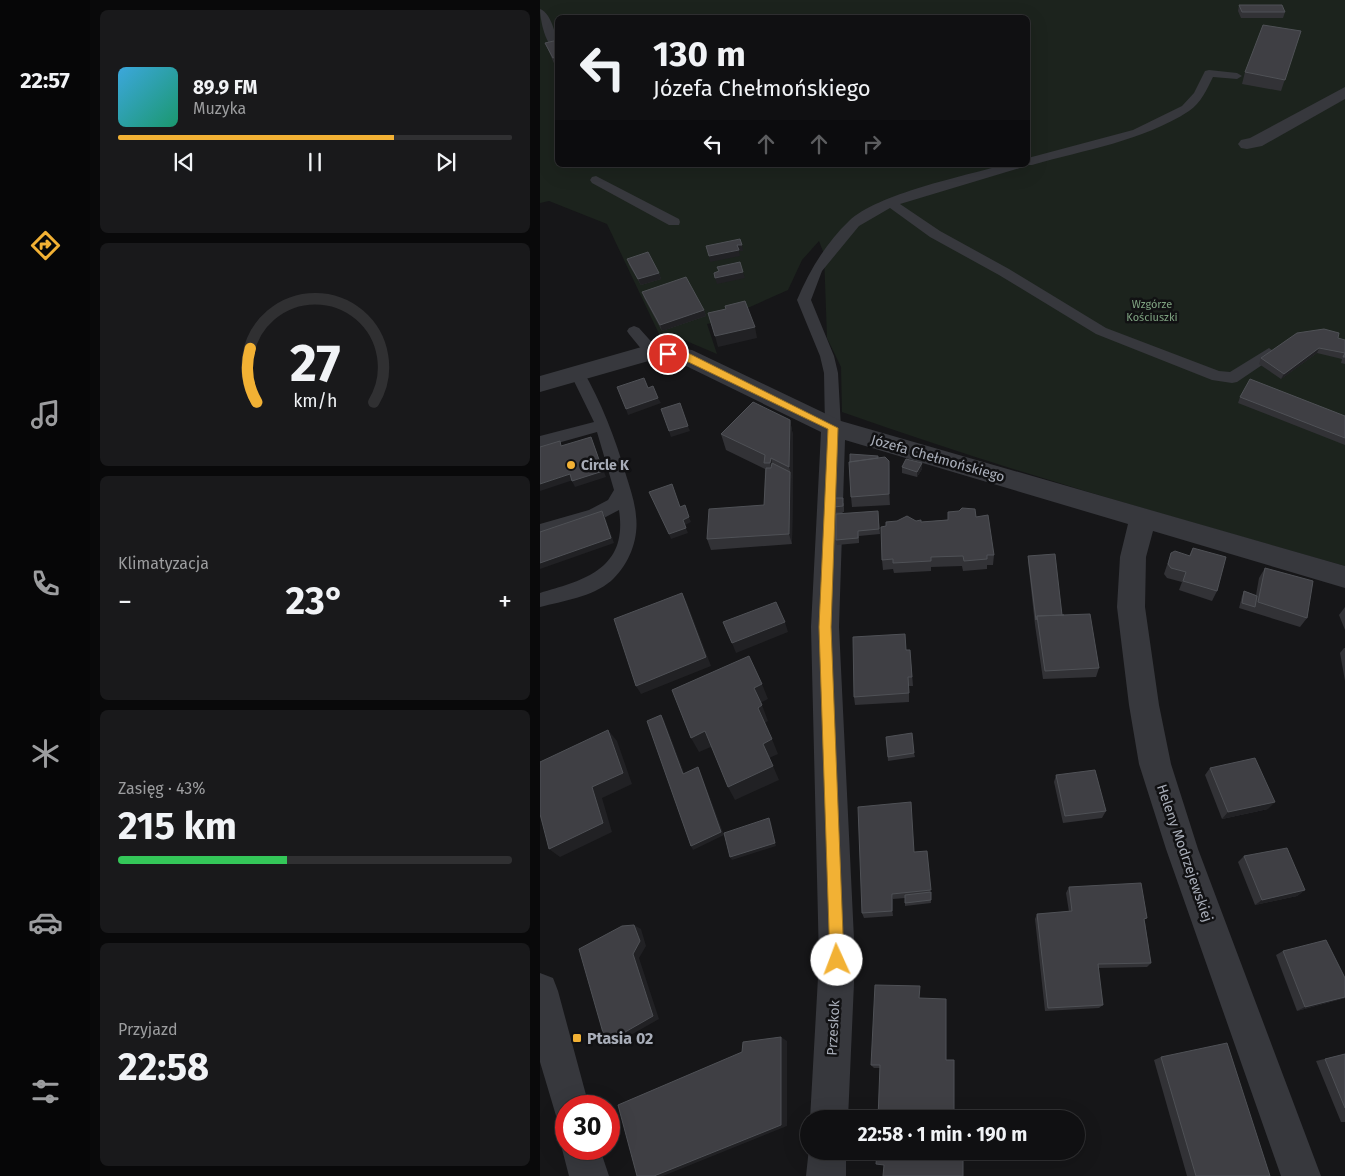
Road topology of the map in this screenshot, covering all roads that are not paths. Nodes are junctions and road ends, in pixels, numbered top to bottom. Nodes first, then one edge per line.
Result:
1 (540, 12) edge
2 (555, 42) edge
3 (1237, 76) dead end
4 (1345, 92) edge
5 (1247, 144) dead end
6 (1030, 161) edge
7 (1009, 167) edge
8 (596, 180) dead end
9 (893, 205) junction
10 (674, 222) dead end
11 (634, 331) dead end
12 (652, 352) junction
13 (1269, 353) edge
14 (577, 373) junction
15 (540, 384) edge
16 (603, 425) junction
17 (833, 428) junction
18 (540, 442) edge
19 (622, 490) junction
20 (1143, 518) junction
21 (540, 531) edge
22 (1345, 577) edge
23 (540, 600) edge
24 (540, 991) edge
25 (567, 1095) edge
26 (829, 1110) edge
27 (584, 1160) edge
28 (827, 1160) edge
29 (589, 1176) edge
30 (826, 1176) edge
31 (1301, 1176) edge

1 - 2 lane
3 - 6 lane
4 - 5 street
7 - 9 lane
8 - 10 lane
9 - 13 lane
9 - 17 lane
11 - 12 lane
12 - 14 street, Józefa Chełmońskiego
12 - 17 street, Józefa Chełmońskiego
14 - 15 street, Józefa Chełmońskiego
14 - 16 lane
16 - 18 lane
16 - 19 lane
17 - 20 street, Józefa Chełmońskiego
17 - 26 street, Przeskok
19 - 21 lane
19 - 23 lane
20 - 22 street, Józefa Chełmońskiego
20 - 31 street, Heleny Modrzejewskiej
24 - 25 street
27 - 29 street
28 - 30 street

